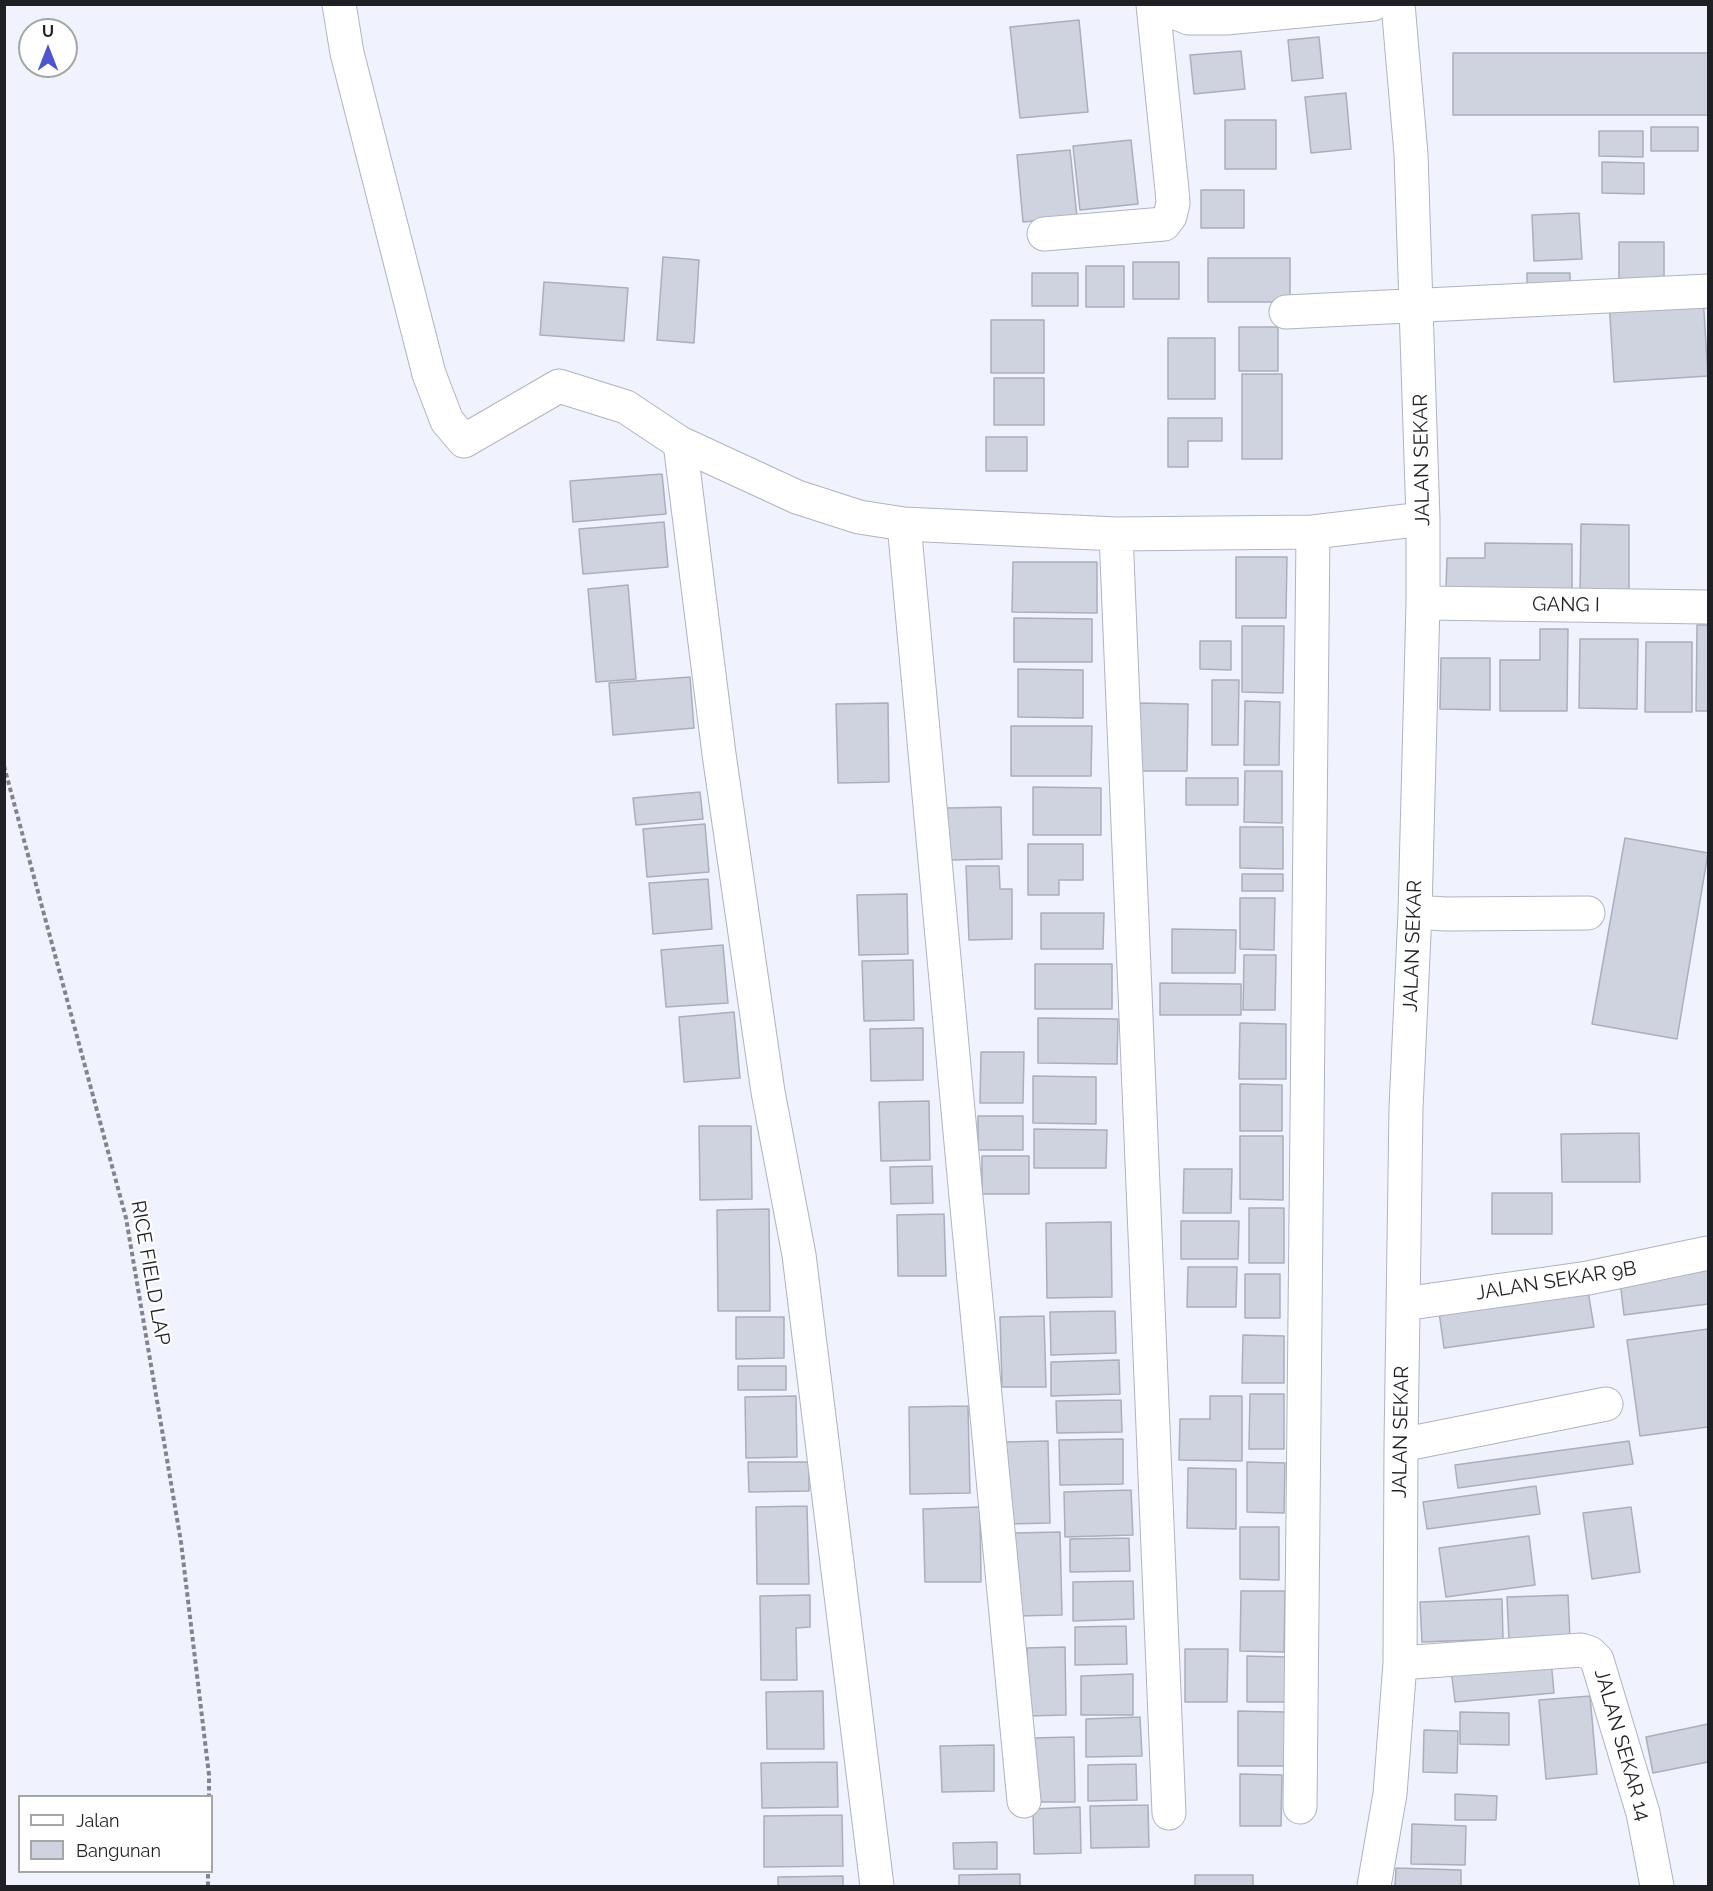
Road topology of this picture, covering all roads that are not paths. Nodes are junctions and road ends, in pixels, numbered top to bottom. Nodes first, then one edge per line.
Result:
1 (339, 4) edge
2 (1373, 4) edge
3 (1398, 4) edge
4 (1153, 5) edge
5 (1044, 234) dead end
6 (1708, 291) edge
7 (1418, 307) junction
8 (1286, 312) dead end
9 (680, 443) junction
10 (1424, 519) junction
11 (904, 524) junction
12 (1313, 532) junction
13 (1116, 534) junction
14 (1424, 603) junction
15 (1708, 608) edge
16 (1415, 912) junction
17 (1588, 913) dead end
18 (1708, 1253) edge
19 (1403, 1304) junction
20 (1606, 1404) dead end
21 (1401, 1445) junction
22 (1400, 1663) junction
23 (1024, 1801) dead end
24 (1300, 1807) dead end
25 (1169, 1813) dead end
26 (877, 1887) edge
27 (1374, 1887) edge
28 (1657, 1887) edge

1 - 9 street
2 - 4 street
3 - 7 street, JALAN SEKAR
4 - 5 street
6 - 7 street
7 - 8 street
7 - 10 street, JALAN SEKAR
9 - 11 street
9 - 26 street
10 - 12 street
10 - 14 street, JALAN SEKAR
11 - 13 street
11 - 23 street
12 - 13 street
12 - 24 street
13 - 25 street
14 - 15 street, GANG I
14 - 16 street, JALAN SEKAR
16 - 17 street
16 - 19 street, JALAN SEKAR
18 - 19 street, JALAN SEKAR 9B
19 - 21 street, JALAN SEKAR
20 - 21 street
21 - 22 street, JALAN SEKAR
22 - 27 street, JALAN SEKAR
22 - 28 street, JALAN SEKAR 14

